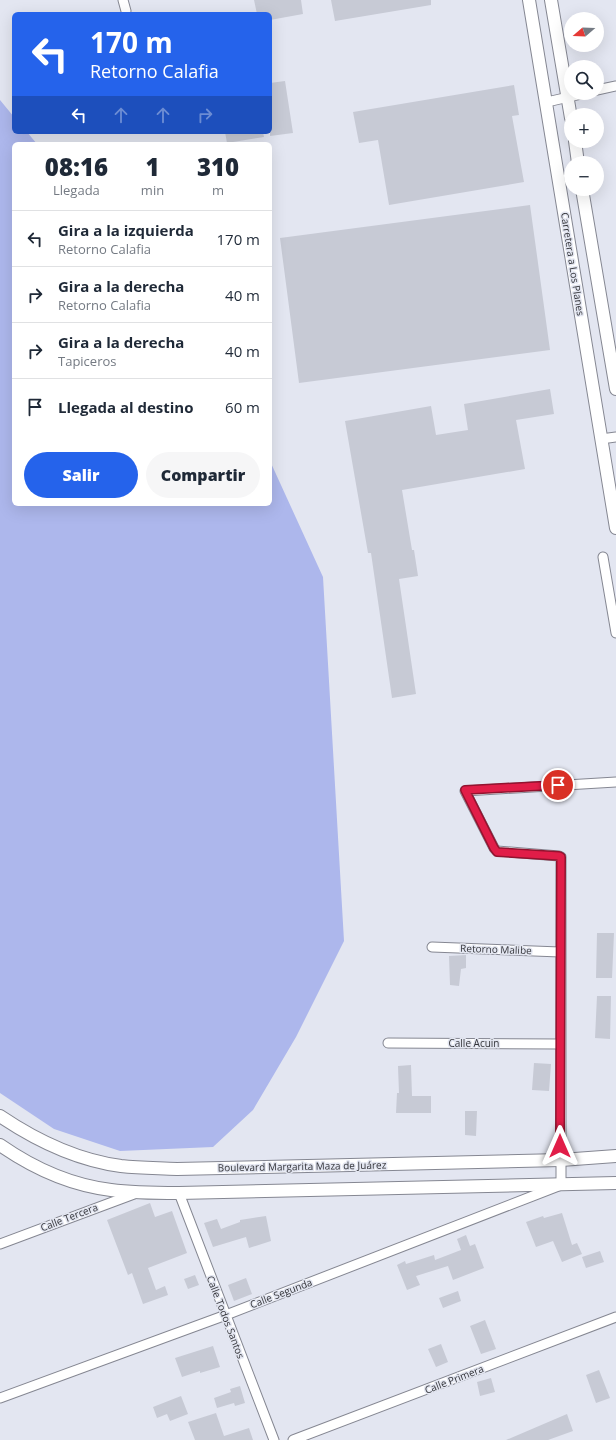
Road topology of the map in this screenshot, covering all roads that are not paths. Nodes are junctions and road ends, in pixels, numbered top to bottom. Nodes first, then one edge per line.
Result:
1 (123, 0) edge
2 (529, 0) edge
3 (551, 0) edge
4 (126, 11) dead end
5 (564, 74) edge
6 (616, 86) edge
7 (604, 89) edge
8 (564, 98) edge
9 (547, 102) junction
10 (583, 196) edge
11 (616, 389) edge
12 (616, 437) edge
13 (601, 439) junction
14 (616, 528) edge
15 (603, 557) dead end
16 (616, 632) edge
17 (616, 782) edge
18 (432, 947) dead end
19 (560, 952) junction
20 (388, 1043) dead end
21 (560, 1044) junction
22 (0, 1116) edge
23 (0, 1145) edge
24 (616, 1156) edge
25 (561, 1160) junction
26 (616, 1183) edge
27 (561, 1185) junction
28 (138, 1192) junction
29 (179, 1193) junction
30 (0, 1244) edge
31 (226, 1315) junction
32 (616, 1317) edge
33 (0, 1398) edge
34 (274, 1440) edge
35 (293, 1440) edge

1 - 4 street
2 - 9 main road, Carretera a Los Planes
3 - 5 main road
6 - 7 street
8 - 9 street
9 - 13 main road, Carretera a Los Planes
10 - 11 main road, Carretera a Los Planes
12 - 13 street
13 - 14 main road, Carretera a Los Planes
15 - 16 street
17 - 19 street
18 - 19 street, Retorno Malibe
19 - 21 street
20 - 21 street, Calle Acuin
21 - 25 street
22 - 25 main road, Boulevard Margarita Maza de Juárez
23 - 28 main road
24 - 25 main road, Boulevard Margarita Maza de Juárez
25 - 27 street
26 - 27 main road
27 - 29 main road
27 - 31 street, Calle Segunda
28 - 29 main road
28 - 30 street, Calle Tercera
29 - 31 street, Calle Todos Santos
31 - 33 street, Calle Segunda
31 - 34 street, Calle Todos Santos
32 - 35 street, Calle Primera

